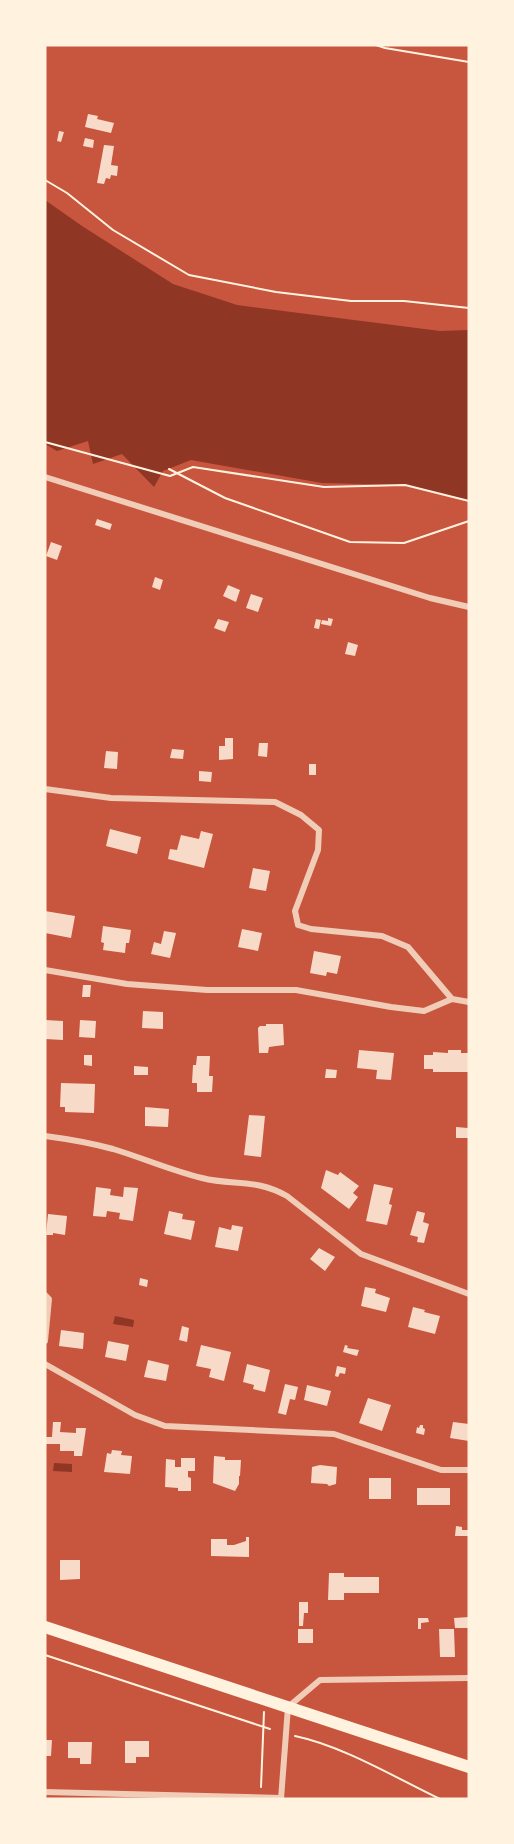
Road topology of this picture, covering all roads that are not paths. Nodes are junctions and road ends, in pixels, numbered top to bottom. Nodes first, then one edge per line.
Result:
1 (45, 477) edge
2 (469, 607) edge
3 (45, 789) edge
4 (45, 970) edge
5 (453, 999) junction
6 (469, 1002) edge
7 (45, 1136) edge
8 (45, 1294) edge
9 (469, 1294) edge
10 (45, 1341) edge
11 (45, 1364) edge
12 (469, 1470) edge
13 (45, 1627) edge
14 (469, 1678) edge
15 (288, 1707) junction
16 (469, 1767) edge
17 (45, 1792) edge
18 (281, 1798) edge

1 - 2 street
3 - 5 street
4 - 5 street
5 - 6 street
7 - 9 street
8 - 10 street
11 - 12 street
13 - 15 main road
14 - 15 street
15 - 16 main road
15 - 18 street
17 - 18 street

